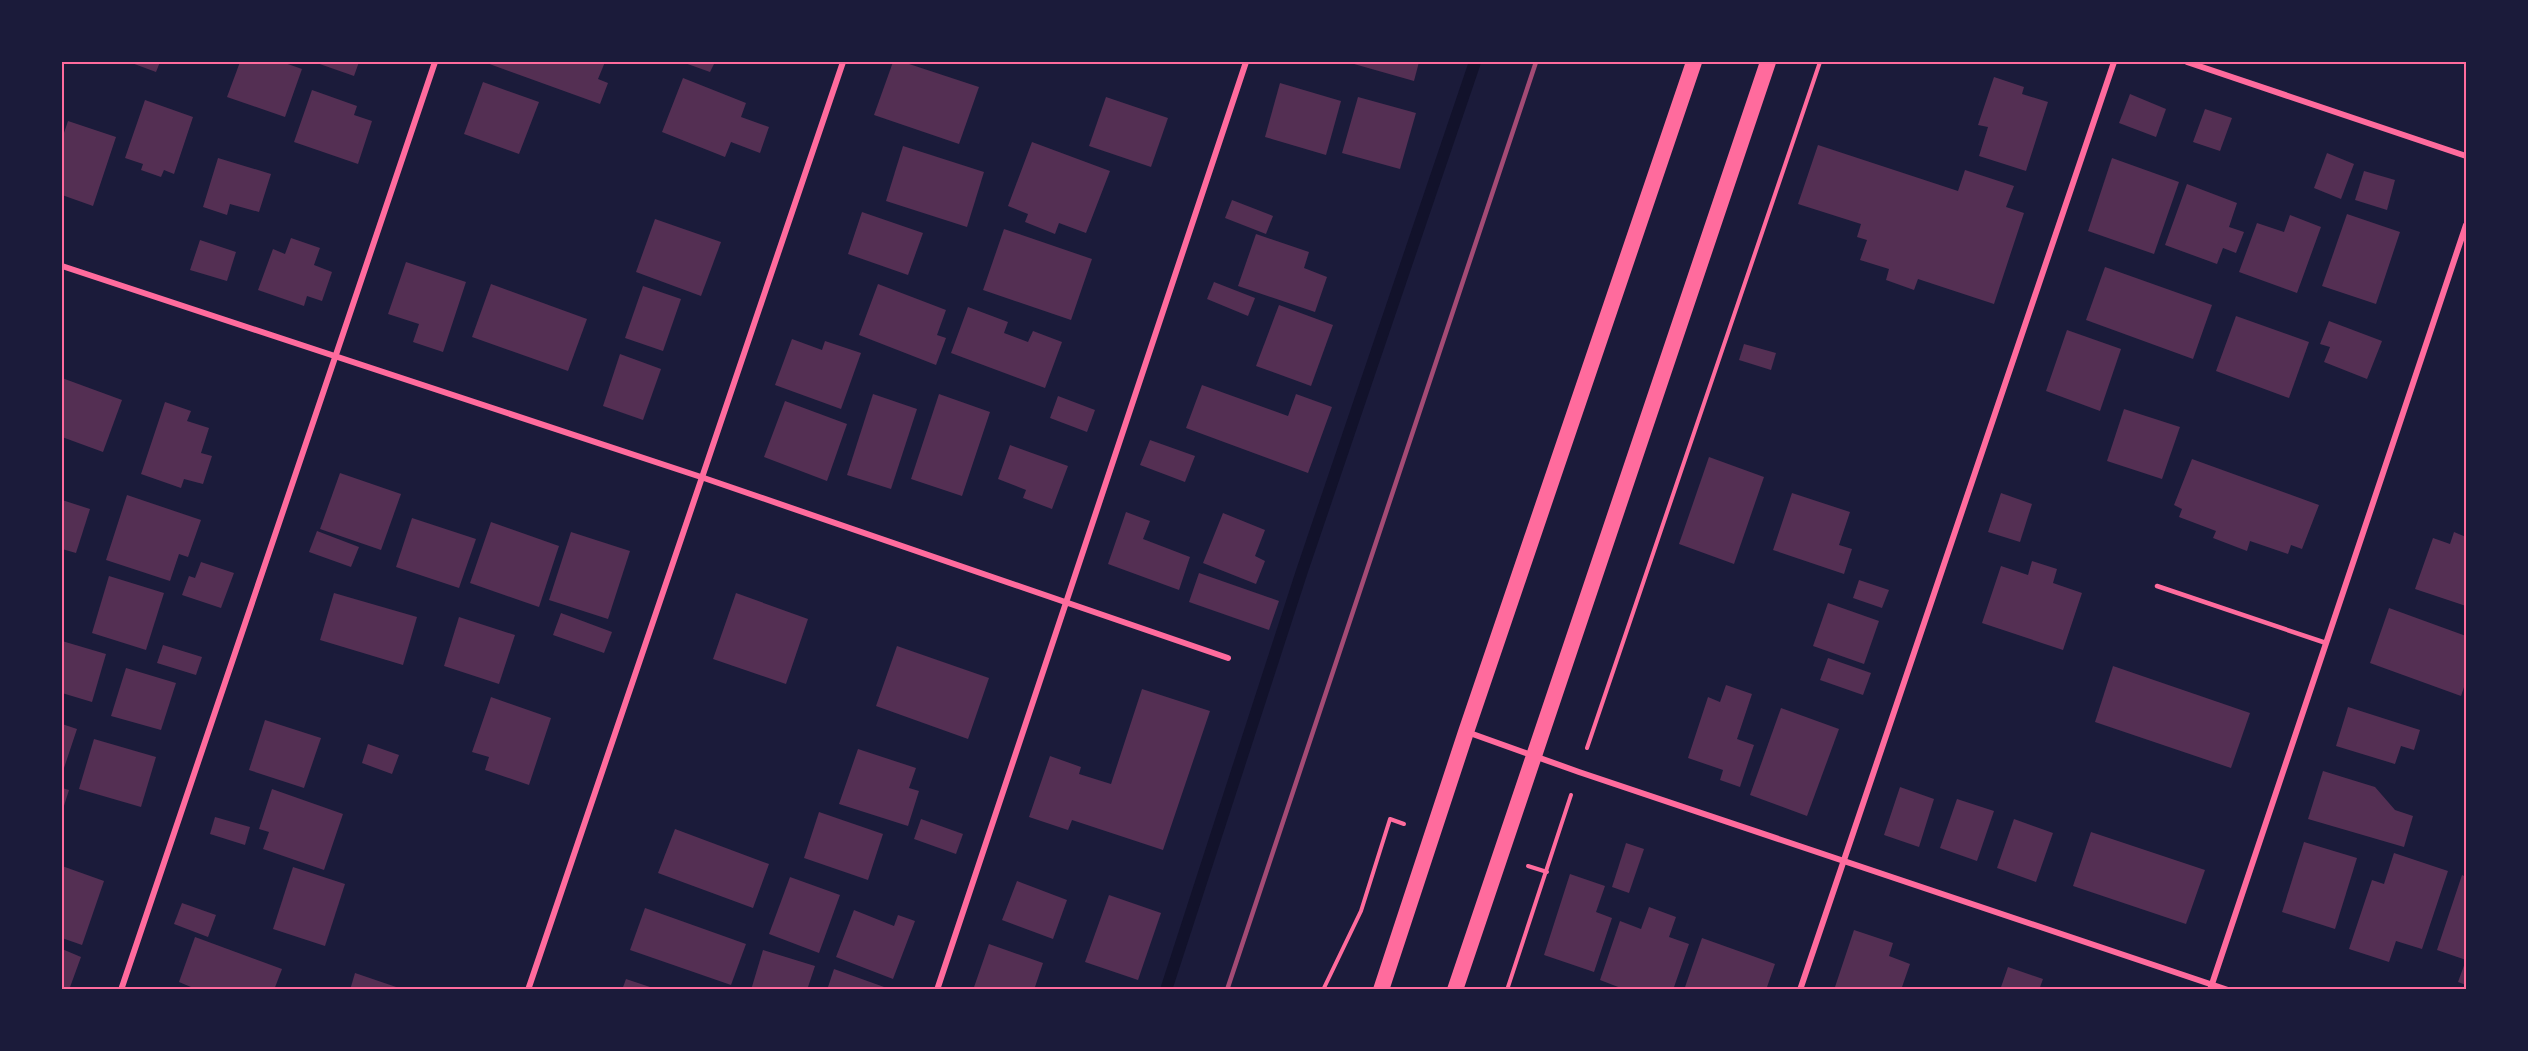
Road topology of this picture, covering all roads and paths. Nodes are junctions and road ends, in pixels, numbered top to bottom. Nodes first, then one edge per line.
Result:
1 (435, 62) edge
2 (843, 62) edge
3 (1246, 62) edge
4 (1694, 62) edge
5 (1768, 62) edge
6 (1820, 62) edge
7 (2114, 62) edge
8 (2187, 62) edge
9 (2466, 156) edge
10 (2466, 225) edge
11 (62, 266) edge
12 (335, 357) junction
13 (701, 477) junction
14 (2157, 586) dead end
15 (1066, 603) junction
16 (2326, 643) junction
17 (1228, 658) dead end
18 (1466, 732) junction
19 (1535, 755) junction
20 (1579, 772) junction
21 (1432, 836) junction
22 (1501, 857) junction
23 (1845, 860) junction
24 (1547, 872) junction
25 (2211, 987) edge
26 (122, 990) edge
27 (528, 990) edge
28 (937, 990) edge
29 (1323, 990) edge
30 (1380, 990) edge
31 (1455, 990) edge
32 (1508, 990) edge
33 (1800, 990) edge
34 (2228, 990) edge

1 - 12 street
2 - 13 street
3 - 15 street
4 - 18 highway
5 - 19 highway
6 - 20 path
7 - 23 street
8 - 9 street
10 - 16 street
11 - 12 street
12 - 13 street
12 - 26 street
13 - 15 street
13 - 27 street
14 - 16 lane
15 - 17 street
15 - 28 street
16 - 25 street
18 - 19 street
18 - 21 highway
19 - 20 street
19 - 22 highway
20 - 23 street
20 - 24 path
21 - 29 path
21 - 30 highway
22 - 24 path
22 - 31 highway
23 - 25 street
23 - 33 street
24 - 32 path
25 - 34 street

